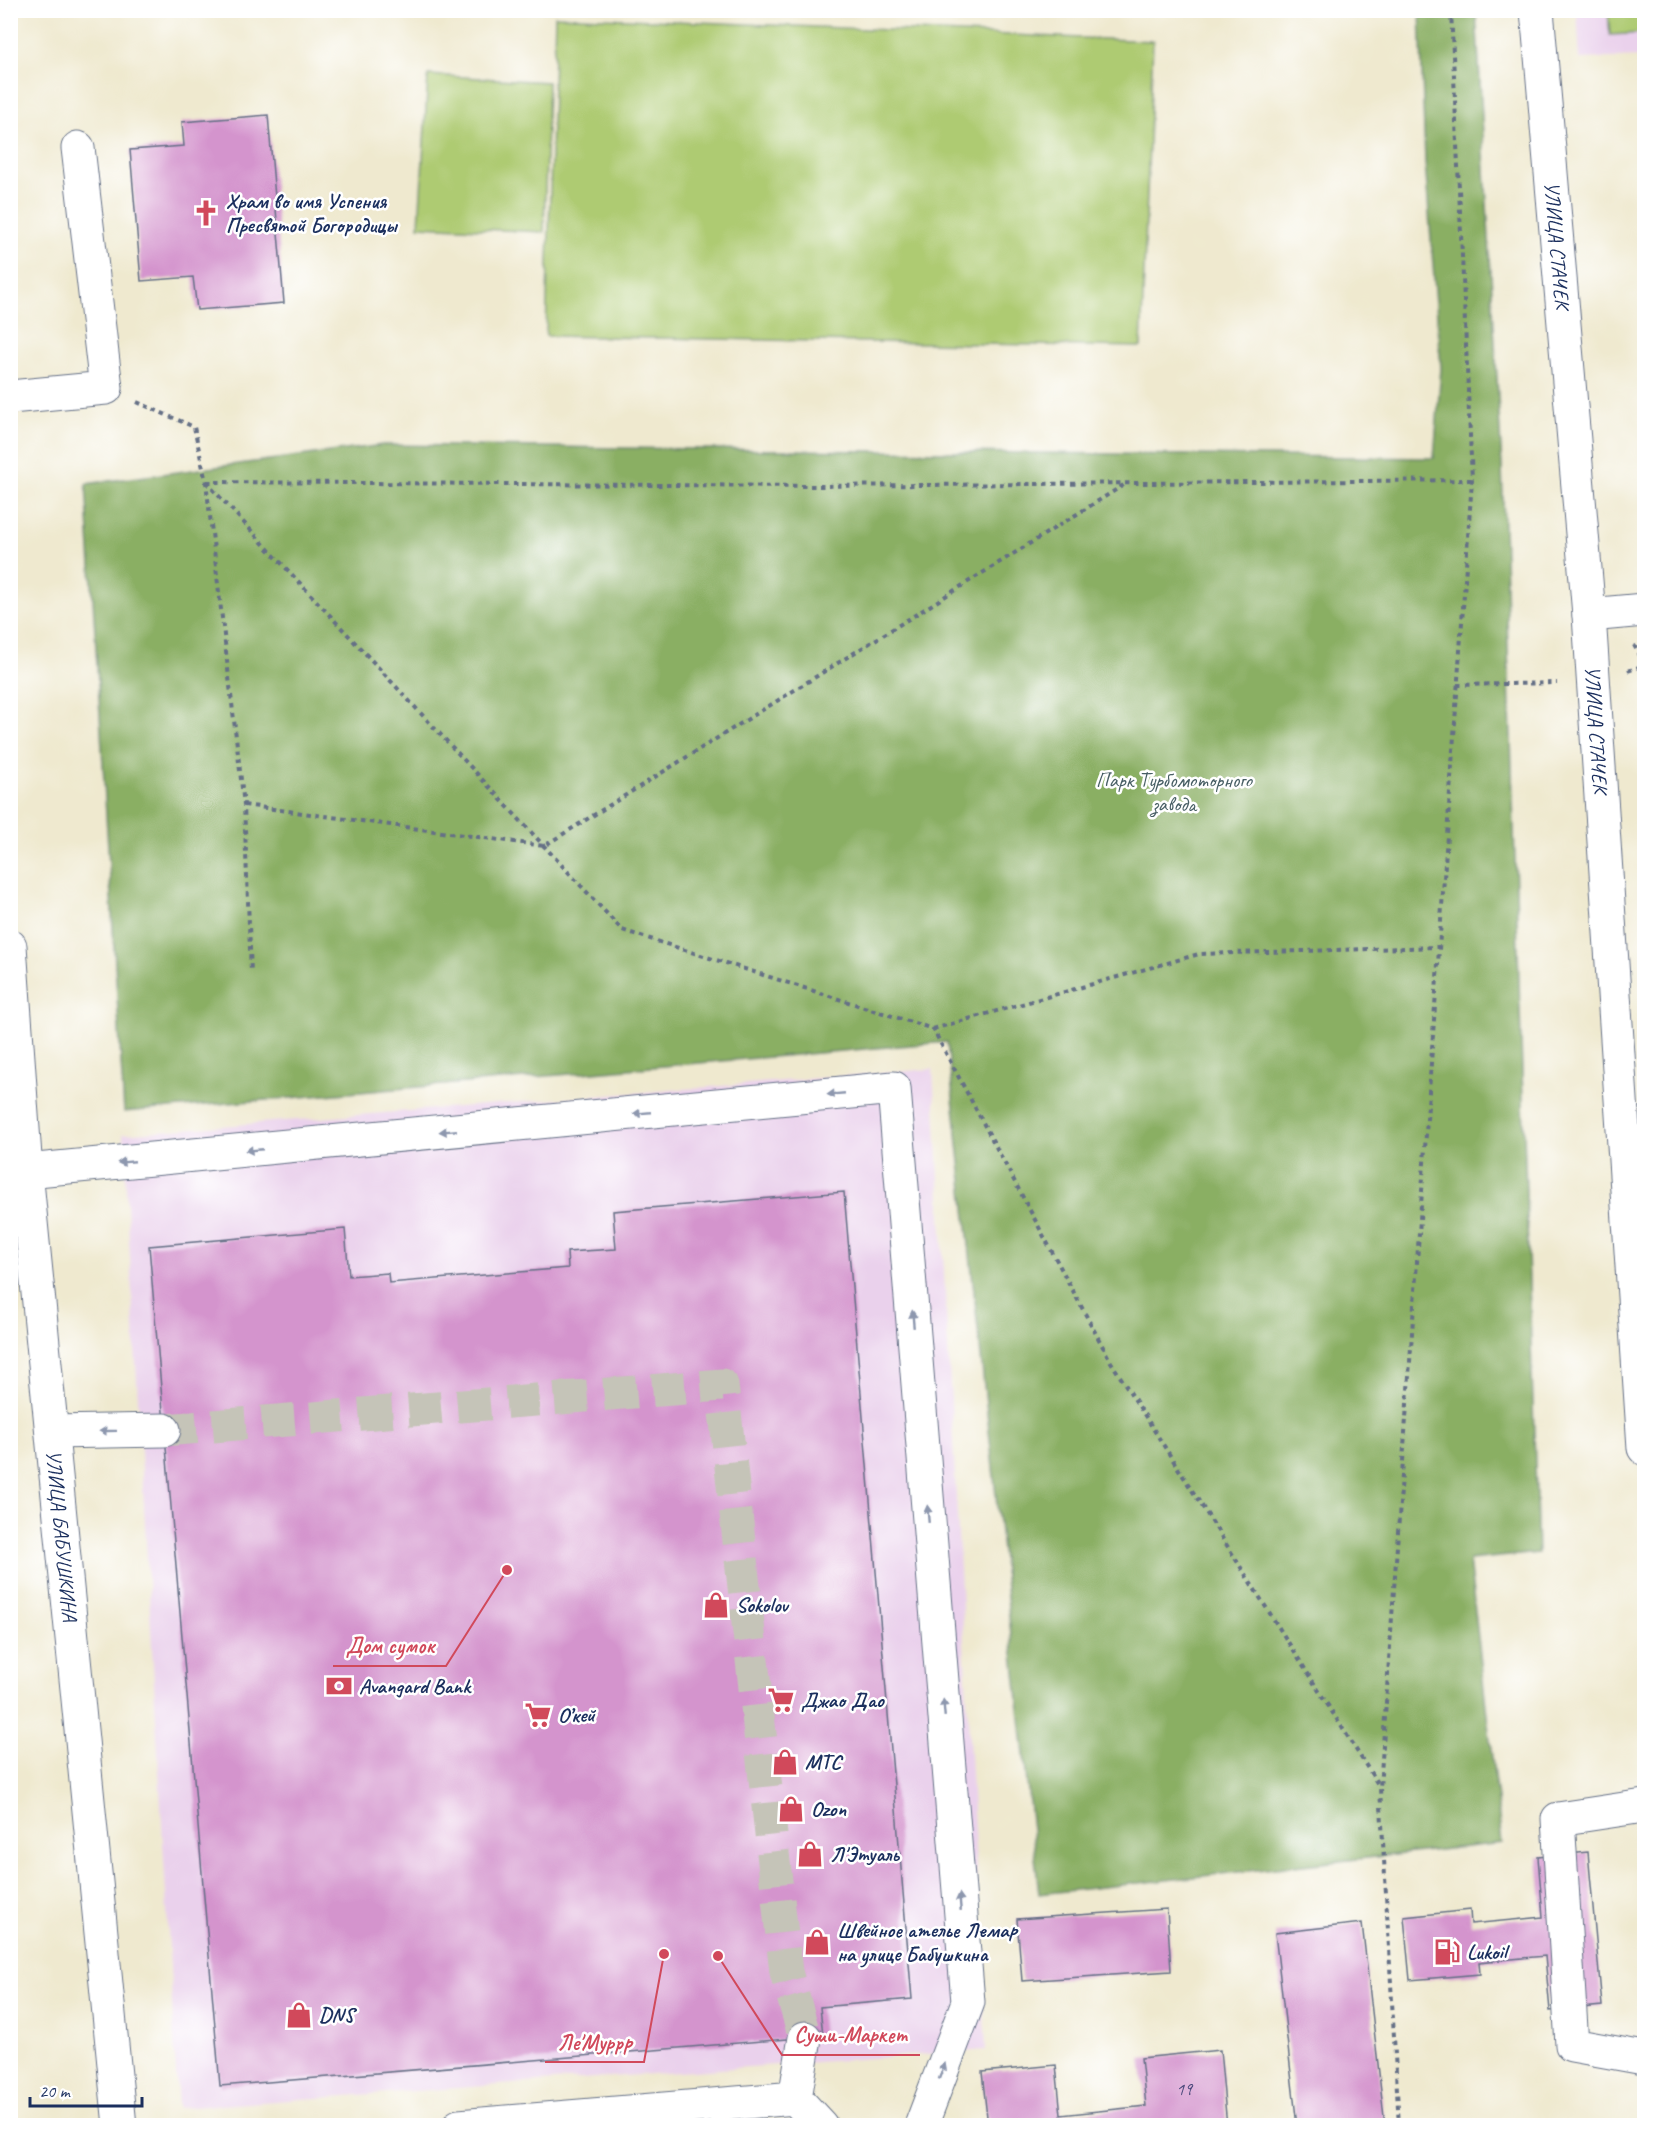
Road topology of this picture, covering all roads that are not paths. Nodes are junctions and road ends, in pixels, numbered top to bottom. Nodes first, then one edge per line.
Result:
1 (1537, 10) edge
2 (78, 148) dead end
3 (10, 397) edge
4 (1644, 610) edge
5 (1589, 615) junction
6 (10, 946) edge
7 (26, 1171) junction
8 (165, 1430) tunnel mouth
9 (52, 1432) junction
10 (1644, 1448) edge
11 (1644, 1806) edge
12 (805, 2038) tunnel mouth
13 (1644, 2058) edge
14 (795, 2098) junction
15 (120, 2126) edge
16 (459, 2126) edge
17 (821, 2126) edge
18 (921, 2126) edge

1 - 5 street, УЛИЦА СТАЧЕК
2 - 3 street
4 - 5 street
5 - 10 street, УЛИЦА СТАЧЕК
6 - 7 street, УЛИЦА БАБУШКИНА
7 - 9 street, УЛИЦА БАБУШКИНА
18 -> 7 street
8 -> 9 street
9 - 15 street, УЛИЦА БАБУШКИНА
11 - 13 street
12 - 14 street
14 - 16 street
14 - 17 street

